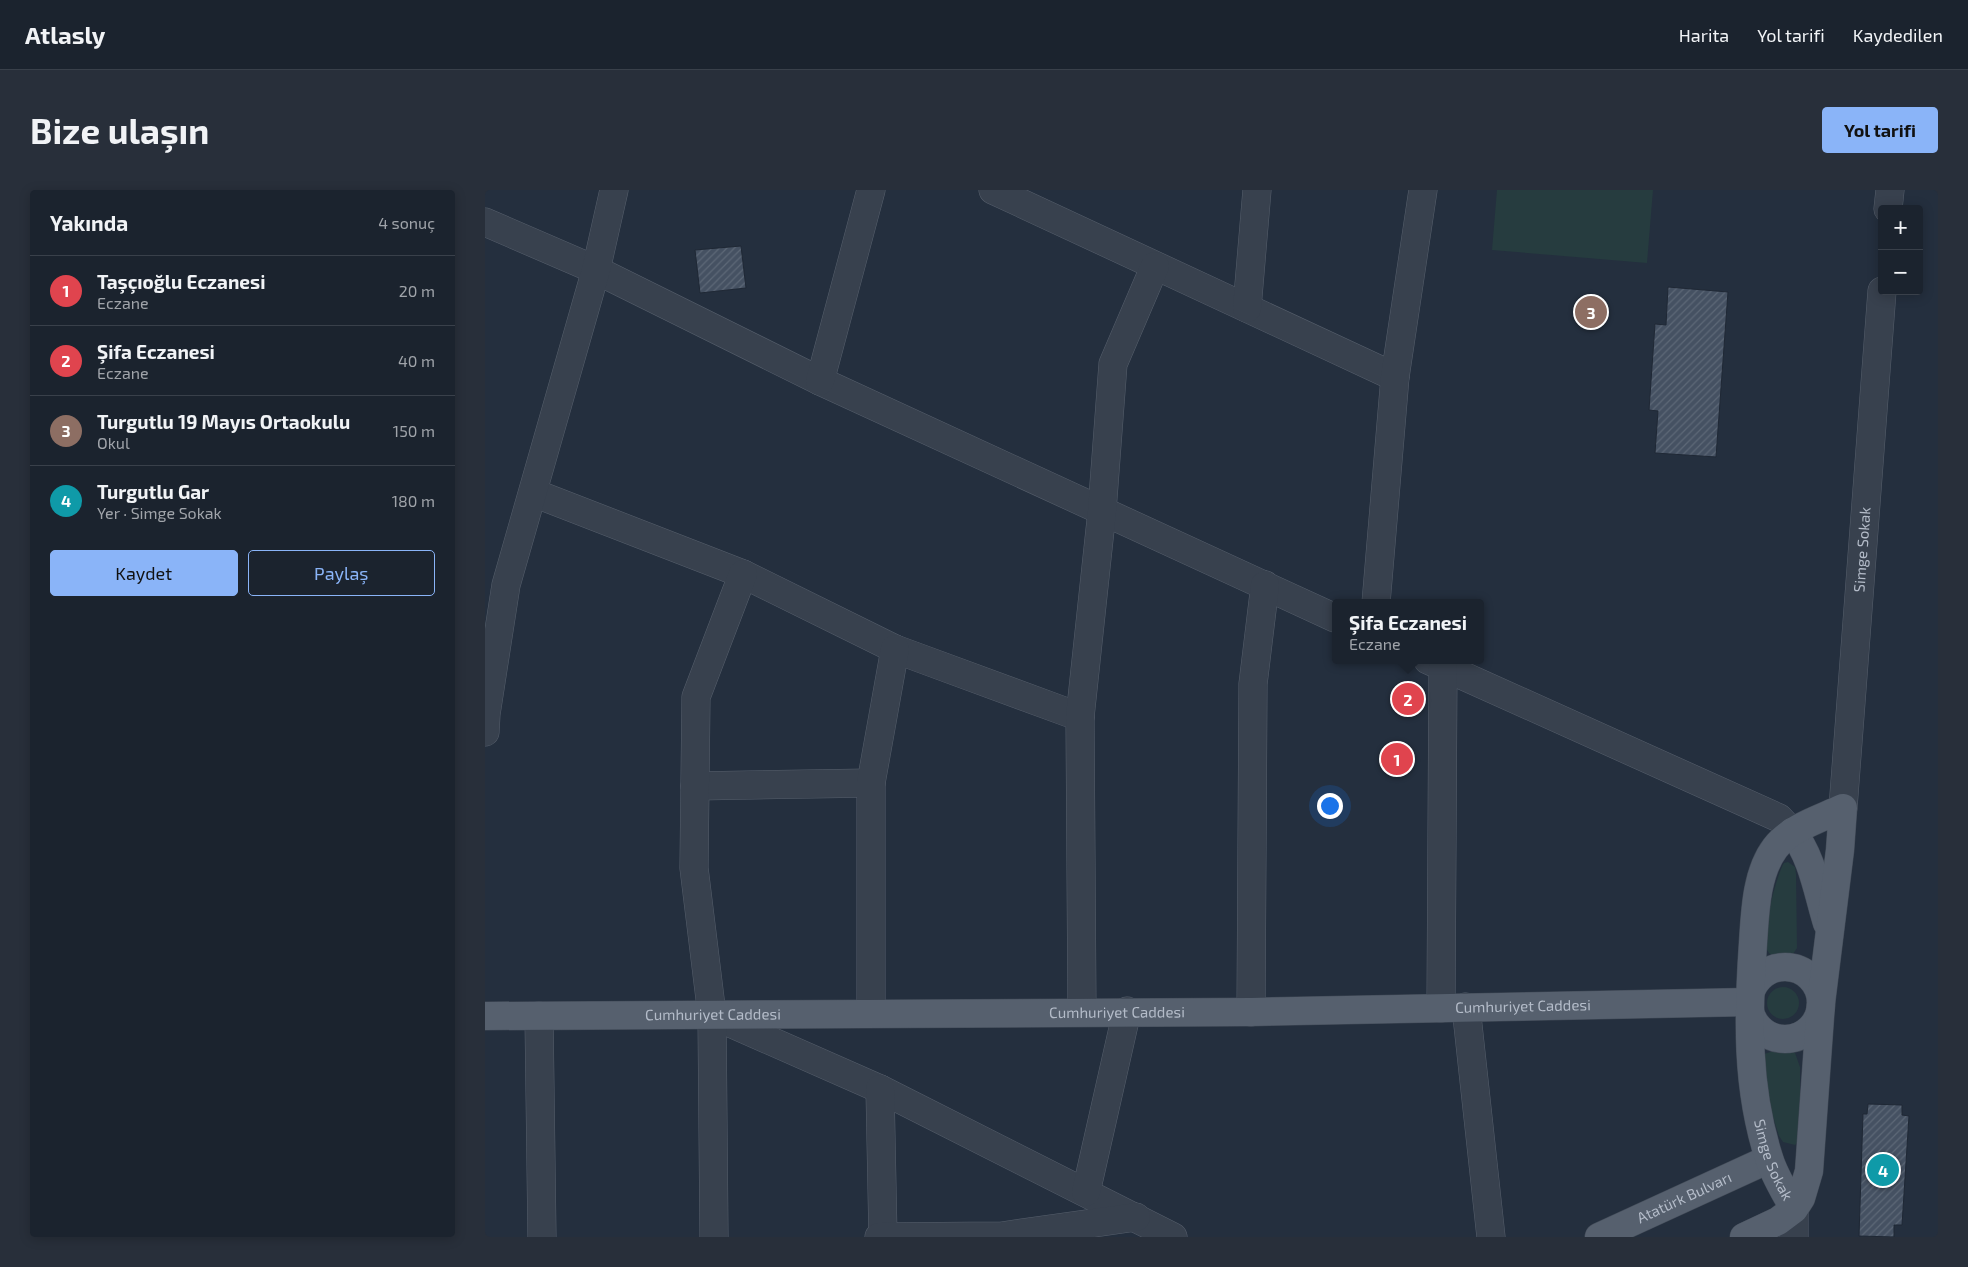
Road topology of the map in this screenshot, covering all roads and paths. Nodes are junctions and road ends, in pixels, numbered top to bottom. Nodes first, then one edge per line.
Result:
1 (614, 190) edge
2 (871, 190) edge
3 (993, 190) edge
4 (1257, 190) edge
5 (1423, 190) edge
6 (1890, 190) edge
7 (1888, 205) edge
8 (485, 222) edge
9 (1155, 266) junction
10 (596, 270) junction
11 (1882, 295) edge
12 (1247, 308) junction
13 (1395, 377) junction
14 (820, 382) junction
15 (534, 493) junction
16 (1102, 511) junction
17 (743, 574) junction
18 (1265, 585) junction
19 (1376, 599) edge
20 (1332, 617) edge
21 (895, 649) junction
22 (1435, 664) edge
23 (485, 714) edge
24 (1079, 717) junction
25 (485, 732) edge
26 (871, 784) junction
27 (695, 786) junction
28 (1843, 808) junction
29 (1792, 832) junction
30 (1830, 933) junction
31 (1749, 1002) junction
32 (1821, 1002) junction
33 (1454, 1008) junction
34 (1082, 1011) junction
35 (1127, 1011) junction
36 (1251, 1012) junction
37 (871, 1013) junction
38 (712, 1015) junction
39 (485, 1016) edge
40 (539, 1016) junction
41 (880, 1088) junction
42 (1769, 1159) junction
43 (1086, 1192) junction
44 (1794, 1209) junction
45 (1136, 1217) junction
46 (1071, 1232) edge
47 (542, 1237) edge
48 (715, 1237) edge
49 (879, 1237) edge
50 (883, 1237) edge
51 (1173, 1237) edge
52 (1491, 1237) edge
53 (1599, 1237) edge
54 (1743, 1237) edge
55 (1794, 1237) edge

1 - 10 street
2 - 14 street
3 - 9 street
4 - 12 street
5 - 13 street
6 - 7 street
8 - 10 street
9 - 12 street
9 - 16 street
10 - 14 street
10 - 15 street
11 - 28 street, Simge Sokak
12 - 13 street
13 - 19 street
14 - 16 street
15 - 17 street
15 - 23 street
16 - 18 street
16 - 24 street
17 - 21 street
17 - 27 street
18 - 20 street
18 - 36 street
21 - 24 street
21 - 26 street
22 - 29 street
22 - 33 street
23 - 25 street
24 - 34 street
26 - 27 street
26 - 37 street
27 - 38 street
28 - 29 main road, Simge Sokak
28 - 30 main road, Simge Sokak
29 - 30 main road
29 - 31 main road, Simge Sokak
30 - 32 main road, Simge Sokak
31 - 32 main road
31 - 32 main road
31 - 33 main road, Cumhuriyet Caddesi
31 - 42 main road, Simge Sokak
32 - 44 main road, Simge Sokak
33 - 36 main road, Cumhuriyet Caddesi
33 - 52 street
34 - 35 main road, Cumhuriyet Caddesi
34 - 37 main road, Cumhuriyet Caddesi
35 - 36 main road, Cumhuriyet Caddesi
35 - 43 street
37 - 38 main road, Cumhuriyet Caddesi
38 - 40 main road, Cumhuriyet Caddesi
38 - 41 street
38 - 48 street
39 - 40 main road, Cumhuriyet Caddesi
40 - 47 street
41 - 43 street
41 - 50 street
42 - 44 main road, Simge Sokak
42 - 53 main road, Atatürk Bulvarı
43 - 45 street
44 - 54 main road
44 - 55 street
45 - 46 street
45 - 51 street
46 - 50 street
49 - 50 street

